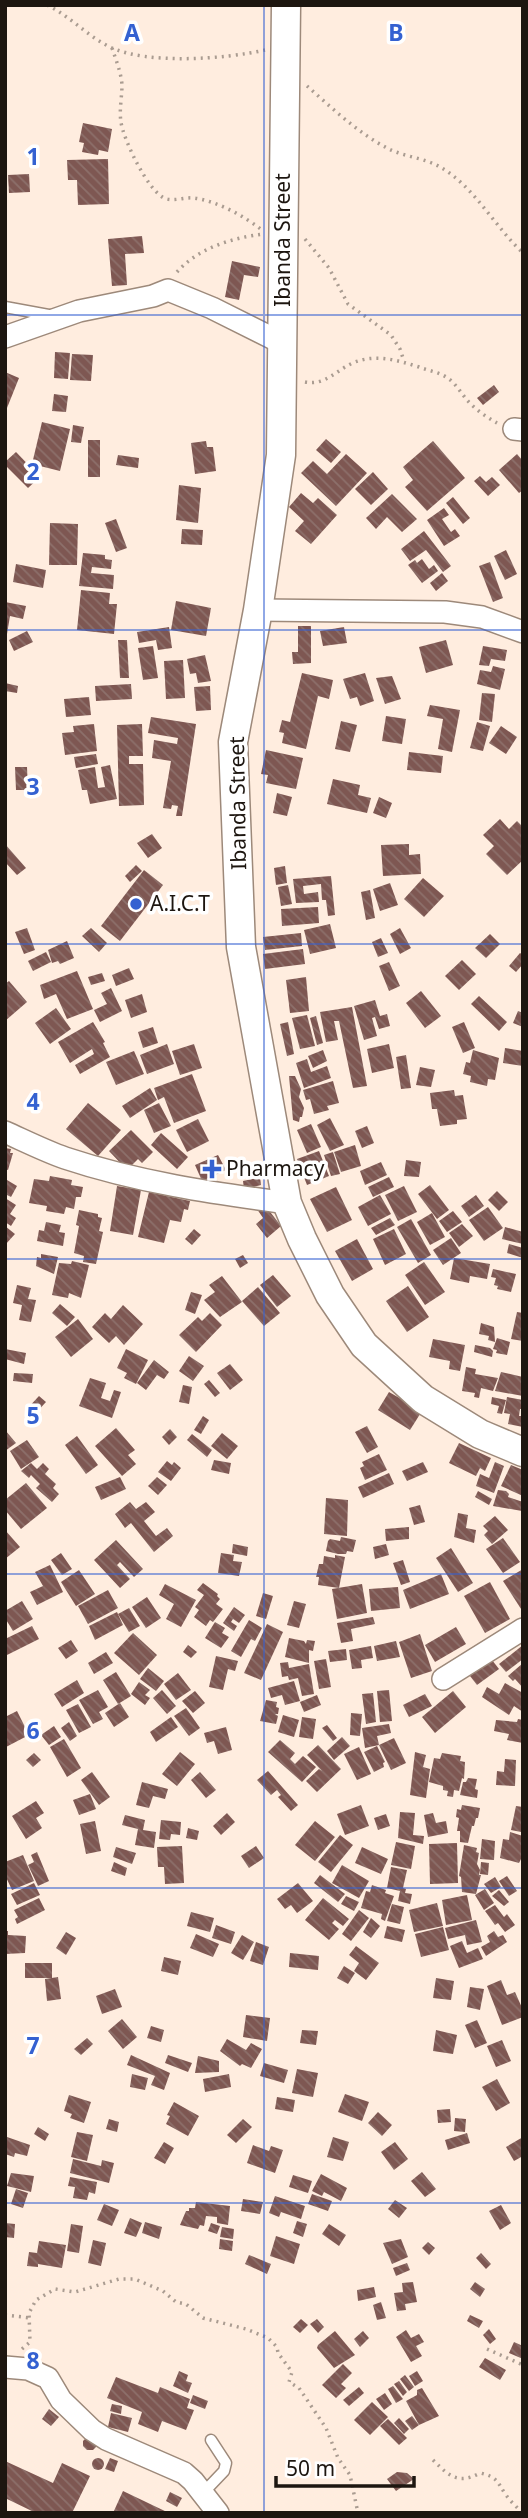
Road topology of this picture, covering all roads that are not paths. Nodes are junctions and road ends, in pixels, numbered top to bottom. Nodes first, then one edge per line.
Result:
1 (286, 5) edge
2 (5, 307) edge
3 (59, 317) junction
4 (5, 337) edge
5 (282, 343) junction
6 (258, 610) junction
7 (523, 632) edge
8 (5, 1132) edge
9 (287, 1203) junction
10 (523, 1452) edge
11 (523, 1629) edge
12 (443, 1679) dead end
13 (9, 2367) edge
14 (211, 2440) dead end
15 (203, 2493) junction
16 (218, 2513) edge

1 - 5 street, Ibanda Street
2 - 3 lane
3 - 4 street
3 - 5 street
5 - 6 street, Ibanda Street
6 - 7 street
6 - 9 street, Ibanda Street
8 - 9 street
9 - 10 street, Ibanda Street
11 - 12 street
13 - 15 street
14 - 15 lane
15 - 16 street

